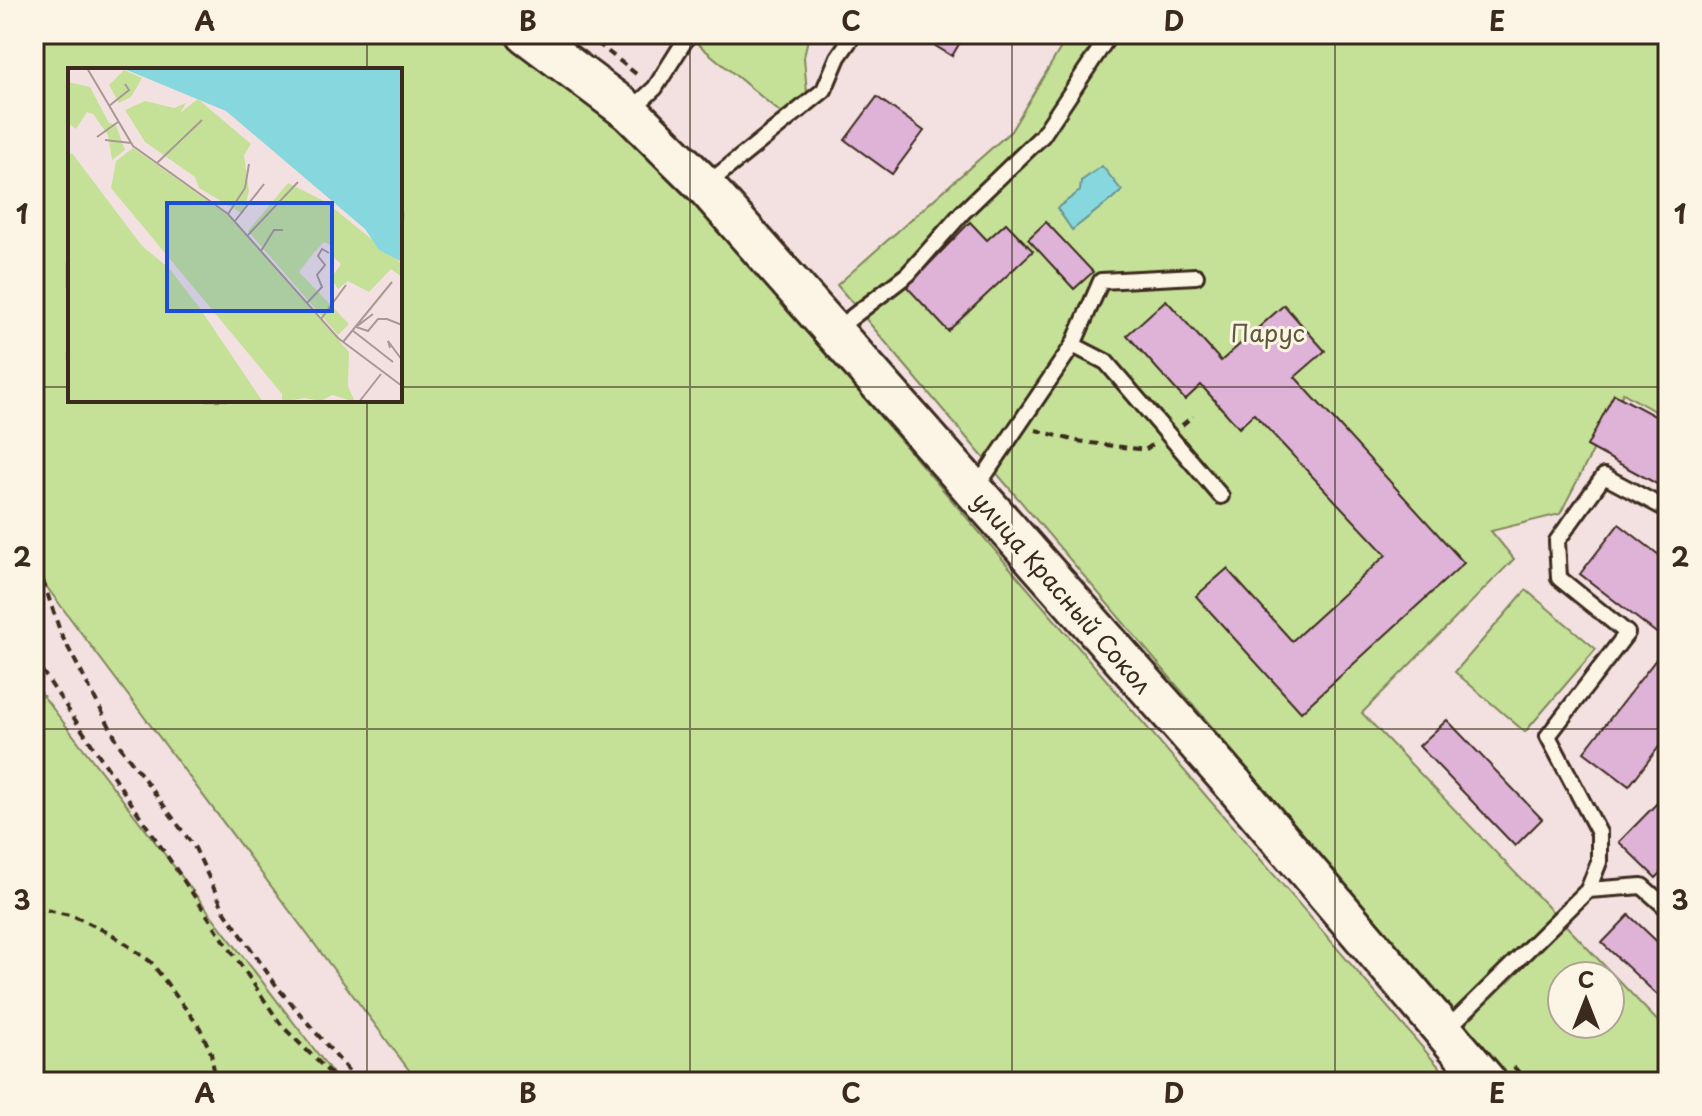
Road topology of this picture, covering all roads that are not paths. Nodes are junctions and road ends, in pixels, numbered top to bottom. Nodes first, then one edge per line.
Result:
1 (526, 34) edge
2 (689, 34) edge
3 (854, 34) edge
4 (1110, 34) edge
5 (630, 112) junction
6 (705, 186) junction
7 (1196, 276) dead end
8 (833, 331) junction
9 (1073, 345) junction
10 (974, 491) junction
11 (1221, 496) dead end
12 (1668, 510) edge
13 (1588, 890) junction
14 (1668, 909) edge
15 (1443, 1032) junction
16 (1487, 1082) edge

1 - 5 street, улица Красный Сокол
2 - 5 lane
3 - 6 lane
4 - 8 lane
5 - 6 street, улица Красный Сокол
6 - 8 street, улица Красный Сокол
7 - 9 lane
8 - 10 street, улица Красный Сокол
9 - 10 lane
9 - 11 lane
10 - 15 street, улица Красный Сокол
12 - 13 lane
13 - 14 lane
13 - 15 lane
15 - 16 street, улица Красный Сокол

